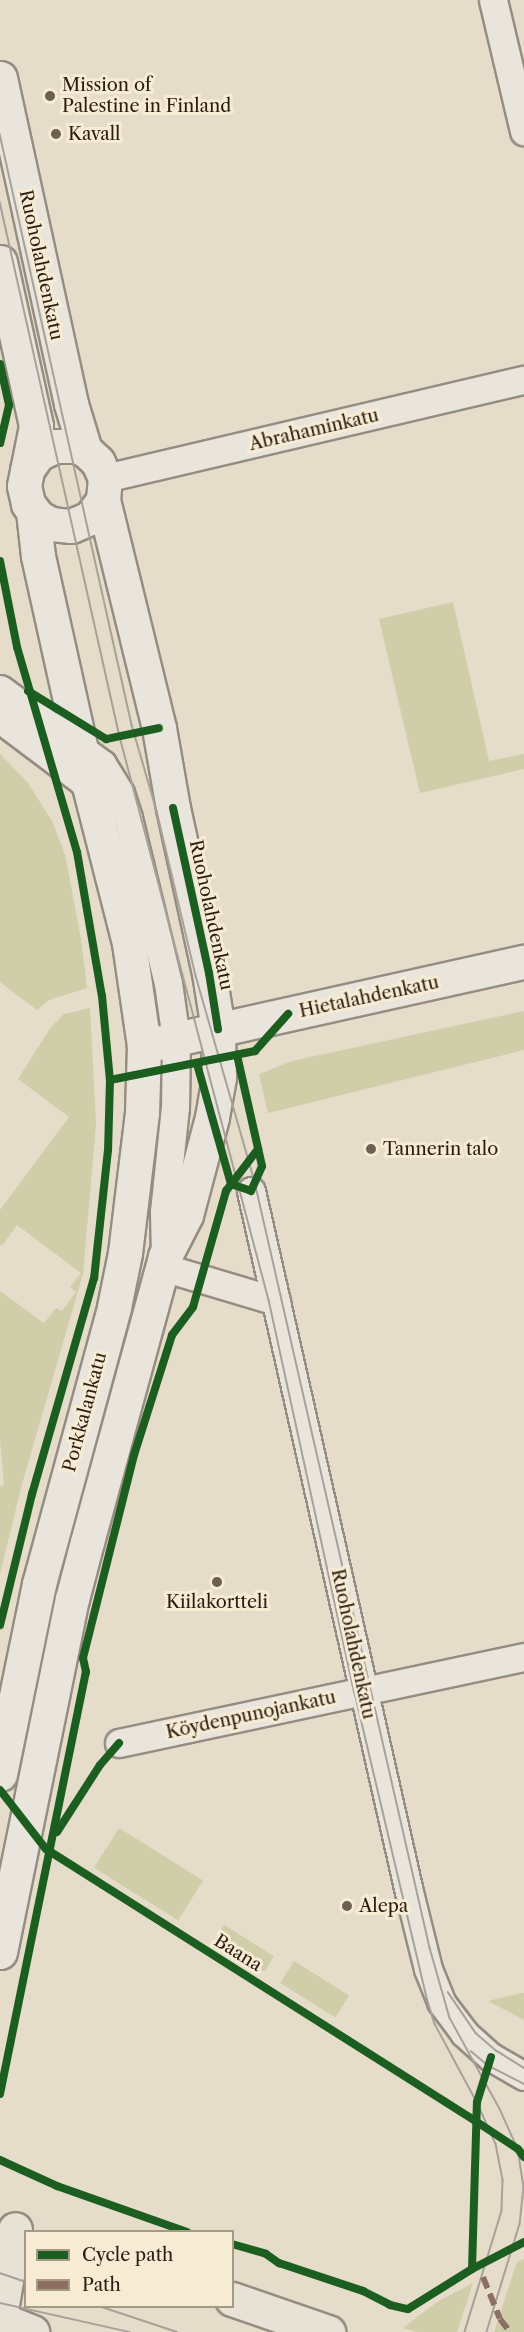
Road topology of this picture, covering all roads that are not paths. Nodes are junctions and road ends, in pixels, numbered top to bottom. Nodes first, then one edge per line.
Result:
1 (493, 0) edge
2 (0, 78) edge
3 (524, 130) edge
4 (0, 262) edge
5 (524, 380) edge
6 (85, 450) junction
7 (27, 470) junction
8 (104, 489) junction
9 (33, 511) junction
10 (0, 689) edge
11 (0, 719) edge
12 (82, 749) junction
13 (89, 786) junction
14 (524, 962) edge
15 (218, 1029) junction
16 (176, 1039) junction
17 (144, 1046) junction
18 (251, 1191) dead end
19 (164, 1261) junction
20 (276, 1301) junction
21 (524, 1657) edge
22 (363, 1691) junction
23 (119, 1743) dead end
24 (0, 1774) edge
25 (0, 1952) edge
26 (524, 2076) edge
27 (13, 2228) edge
28 (234, 2300) edge
29 (0, 2318) edge
30 (33, 2332) edge
31 (328, 2332) edge

1 - 3 street
2 - 6 main road, Ruoholahdenkatu
4 - 7 main road
5 - 8 street, Abrahaminkatu
6 - 7 main road
6 - 8 main road
7 - 9 main road
8 - 9 main road
8 - 15 main road, Ruoholahdenkatu
9 - 12 main road
10 - 12 street
11 - 13 street
12 - 13 main road
12 - 16 street
13 - 17 main road
14 - 15 main road, Hietalahdenkatu
15 - 16 main road, Hietalahdenkatu
15 - 19 main road, Ruoholahdenkatu
16 - 17 main road, Hietalahdenkatu
16 - 19 street
17 - 24 main road, Porkkalankatu
18 - 20 street, Ruoholahdenkatu
19 - 20 street
19 - 25 main road, Porkkalankatu
20 - 22 street, Ruoholahdenkatu
21 - 22 street, Köydenpunojankatu
22 - 23 street, Köydenpunojankatu
22 - 26 street, Ruoholahdenkatu
27 - 29 main road
28 - 31 main road
29 - 30 main road

